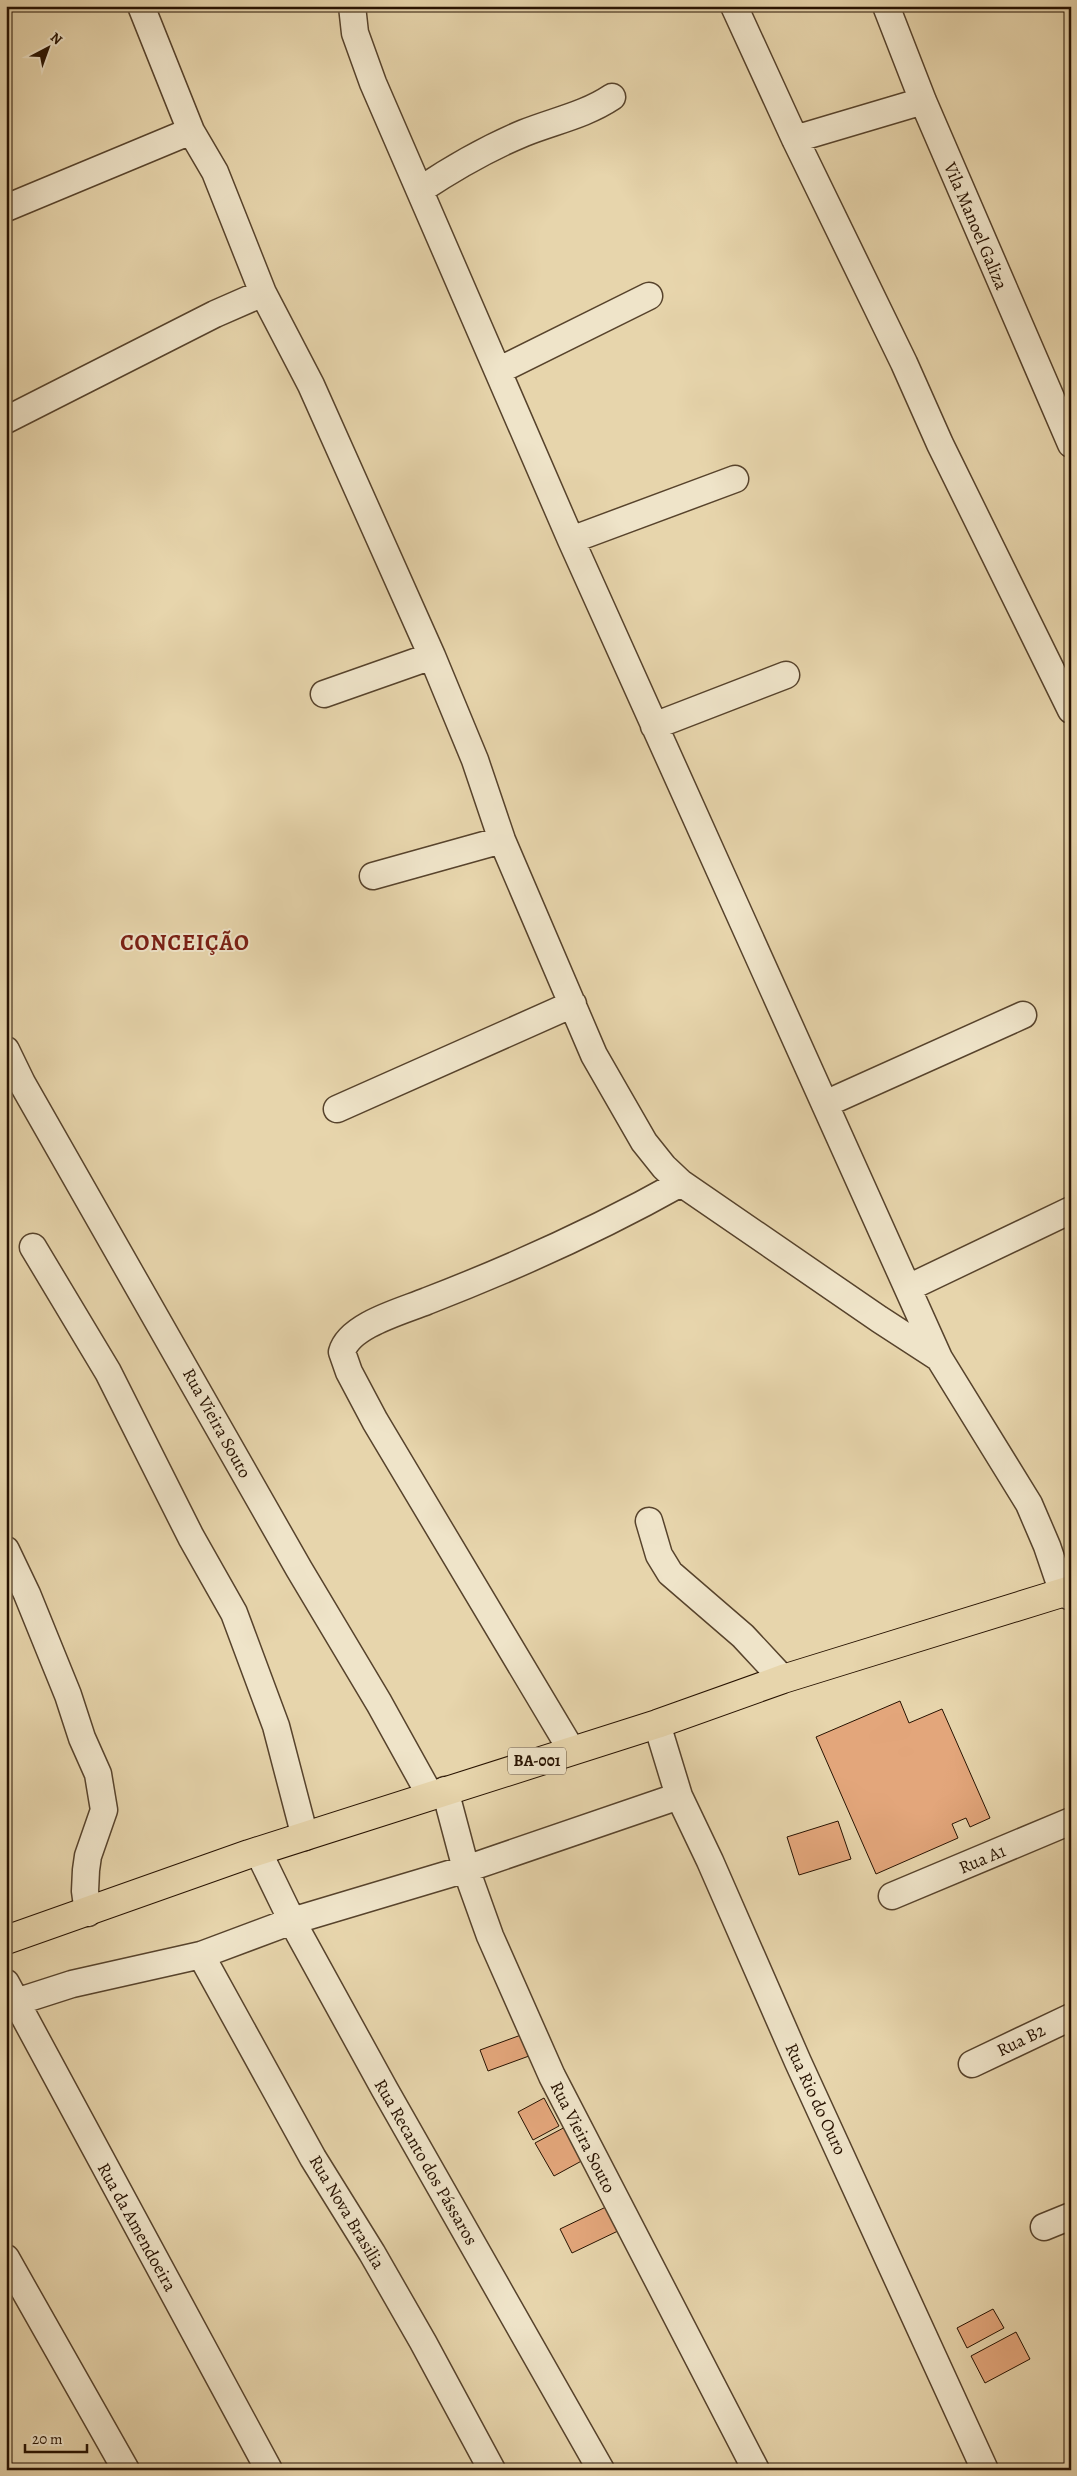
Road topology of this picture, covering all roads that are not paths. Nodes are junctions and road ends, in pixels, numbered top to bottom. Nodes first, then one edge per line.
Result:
1 (141, 6) edge
2 (734, 6) edge
3 (886, 6) edge
4 (352, 7) edge
5 (612, 97) dead end
6 (923, 101) junction
7 (191, 131) junction
8 (795, 139) junction
9 (420, 190) junction
10 (6, 208) edge
11 (262, 293) junction
12 (649, 296) dead end
13 (498, 371) junction
14 (6, 420) edge
15 (1071, 444) edge
16 (735, 479) dead end
17 (571, 540) junction
18 (432, 656) junction
19 (786, 675) dead end
20 (324, 694) dead end
21 (1071, 710) edge
22 (654, 726) junction
23 (502, 840) junction
24 (373, 876) dead end
25 (573, 1004) junction
26 (1022, 1015) dead end
27 (6, 1050) edge
28 (825, 1104) junction
29 (337, 1109) dead end
30 (681, 1183) junction
31 (1071, 1210) edge
32 (32, 1247) dead end
33 (908, 1288) junction
34 (939, 1358) junction
35 (650, 1521) dead end
36 (6, 1550) edge
37 (1068, 1594) edge
38 (784, 1679) junction
39 (656, 1724) junction
40 (572, 1751) junction
41 (438, 1792) junction
42 (679, 1796) junction
43 (1071, 1821) edge
44 (305, 1837) junction
45 (258, 1851) junction
46 (466, 1869) junction
47 (892, 1896) dead end
48 (88, 1913) junction
49 (292, 1921) junction
50 (6, 1940) edge
51 (201, 1955) junction
52 (11, 1993) edge
53 (1071, 2017) edge
54 (972, 2064) dead end
55 (1071, 2216) edge
56 (1044, 2227) dead end
57 (6, 2258) edge
58 (126, 2470) edge
59 (270, 2470) edge
60 (492, 2470) edge
61 (601, 2470) edge
62 (756, 2470) edge
63 (985, 2470) edge

1 - 7 street
2 - 8 street
3 - 6 street, Vila Manoel Galiza
4 - 9 street
5 - 9 street
6 - 8 street
6 - 15 street, Vila Manoel Galiza
7 - 10 street
7 - 11 street
8 - 21 street
9 - 13 street
11 - 14 street
11 - 18 street
12 - 13 street
13 - 17 street
16 - 17 street
17 - 22 street
18 - 20 street
18 - 23 street
19 - 22 street
22 - 28 street
23 - 24 street
23 - 25 street
25 - 29 street
25 - 30 street
26 - 28 street
27 - 41 street, Rua Vieira Souto
28 - 33 street
30 - 34 street
30 - 40 street
31 - 33 street
32 - 44 street
33 - 34 street
34 - 37 street
35 - 38 street
36 - 48 street
37 - 38 main road, BA-001
38 - 39 main road, BA-001
39 - 40 main road, BA-001
39 - 42 street, Rua Rio do Ouro
40 - 41 main road, BA-001
41 - 44 main road, BA-001
41 - 46 street, Rua Vieira Souto
42 - 46 street
42 - 63 street, Rua Rio do Ouro
43 - 47 street, Rua A1
44 - 45 main road, BA-001
45 - 48 main road, BA-001
45 - 49 street, Rua Recanto dos Pássaros
46 - 49 street
46 - 62 street, Rua Vieira Souto
48 - 50 main road, BA-001
49 - 51 street
49 - 61 street, Rua Recanto dos Pássaros
51 - 52 street
51 - 60 street, Rua Nova Brasilia
52 - 59 street, Rua da Amendoeira
53 - 54 street, Rua B2
55 - 56 street
57 - 58 street

